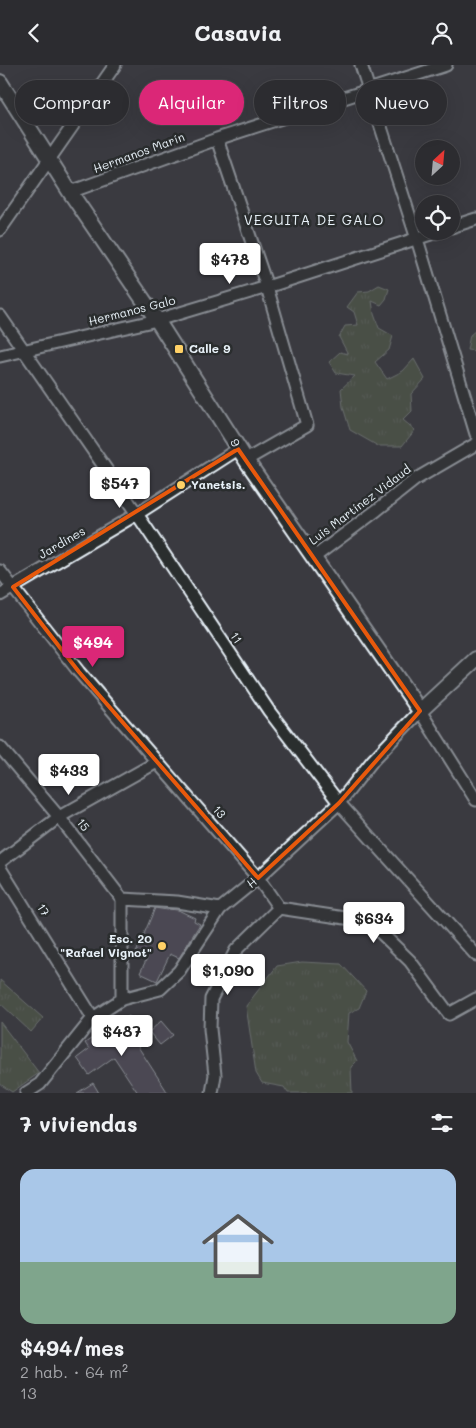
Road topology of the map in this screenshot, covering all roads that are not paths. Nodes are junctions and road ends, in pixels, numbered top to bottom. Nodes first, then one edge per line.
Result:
1 (115, 65) edge
2 (361, 65) edge
3 (446, 65) edge
4 (366, 80) edge
5 (402, 80) edge
6 (0, 82) edge
7 (356, 95) edge
8 (381, 125) edge
9 (217, 139) junction
10 (49, 159) junction
11 (70, 192) junction
12 (476, 219) edge
13 (460, 224) edge
14 (0, 230) edge
15 (415, 233) edge
16 (415, 240) edge
17 (417, 240) edge
18 (268, 287) junction
19 (0, 316) edge
20 (158, 320) junction
21 (24, 351) junction
22 (0, 356) edge
23 (476, 434) edge
24 (476, 444) edge
25 (242, 455) junction
26 (137, 514) junction
27 (314, 558) junction
28 (0, 571) edge
29 (13, 587) junction
30 (0, 595) edge
31 (476, 659) edge
32 (420, 711) junction
33 (0, 747) edge
34 (158, 762) junction
35 (476, 800) edge
36 (339, 803) junction
37 (59, 817) junction
38 (0, 862) edge
39 (0, 868) edge
40 (258, 878) junction
41 (122, 899) junction
42 (279, 908) junction
43 (220, 909) junction
44 (476, 955) edge
45 (122, 999) junction
46 (476, 999) edge
47 (93, 1018) junction
48 (26, 1093) edge
49 (212, 1093) edge

1 - 10 street
2 - 4 street
3 - 5 street, Hermanos Marín
6 - 10 street, 9
7 - 9 street, Hermanos Marín
8 - 15 street
9 - 11 street, Hermanos Marín
9 - 18 street
10 - 11 street, 9
10 - 14 street
11 - 20 street, 9
12 - 13 street
16 - 18 street, Hermanos Galo
17 - 23 street
18 - 20 street, Hermanos Galo
18 - 25 street, Jardines
19 - 21 street, 11
20 - 21 street, Hermanos Galo
20 - 25 street, 9
21 - 22 street, Hermanos Galo
21 - 26 street, 11
24 - 27 street, Luis Martínez Vidaud
25 - 26 street, Jardines
25 - 27 street, 9
26 - 29 street, Jardines
26 - 36 street, 11
27 - 32 street, 9
28 - 29 street, 13
29 - 30 street, Jardines
29 - 34 street, 13
31 - 32 street, H
32 - 35 street, 9
32 - 36 street, H
33 - 37 street, 15
34 - 37 street
34 - 40 street, 13
36 - 40 street, H
36 - 44 street, 11
37 - 38 street
37 - 41 street, 15
39 - 47 street, 17
40 - 42 street, 13
40 - 43 street, H
41 - 43 street
41 - 45 street
42 - 46 street
42 - 49 street
43 - 45 street, H
45 - 47 street, H
47 - 48 street, H

